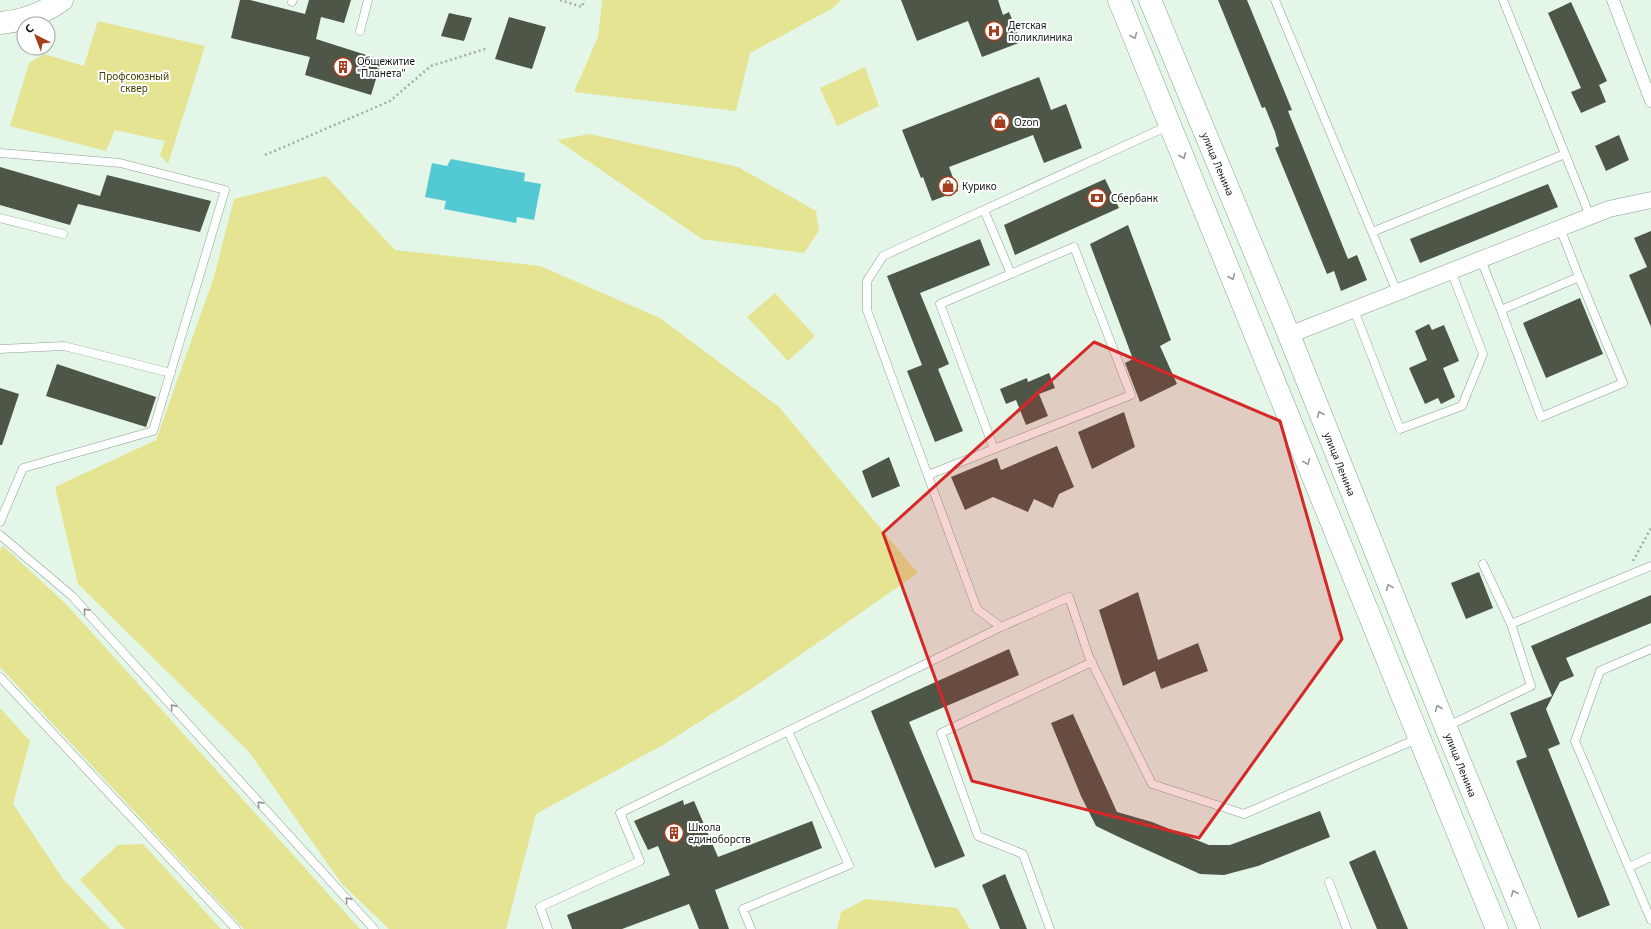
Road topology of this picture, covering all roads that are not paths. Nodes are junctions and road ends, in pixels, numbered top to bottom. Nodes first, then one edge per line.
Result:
1 (70, 0) edge
2 (368, 0) edge
3 (1119, 0) edge
4 (1150, 0) edge
5 (1275, 0) edge
6 (1503, 0) edge
7 (1613, 0) edge
8 (54, 5) edge
9 (0, 23) edge
10 (360, 31) dead end
11 (1651, 101) edge
12 (1197, 113) junction
13 (1170, 124) junction
14 (0, 153) edge
15 (1565, 154) junction
16 (1651, 200) edge
17 (984, 210) junction
18 (1590, 216) junction
19 (0, 218) edge
20 (1560, 228) junction
21 (1372, 232) junction
22 (63, 234) dead end
23 (1481, 260) junction
24 (1452, 271) junction
25 (1011, 274) junction
26 (1579, 276) junction
27 (1397, 292) junction
28 (1354, 310) junction
29 (1501, 310) junction
30 (1289, 335) junction
31 (1260, 348) junction
32 (0, 349) edge
33 (171, 373) junction
34 (994, 449) junction
35 (928, 475) junction
36 (0, 522) edge
37 (0, 535) edge
38 (1483, 564) dead end
39 (1651, 566) edge
40 (1512, 624) junction
41 (1001, 627) junction
42 (1651, 649) edge
43 (1092, 662) junction
44 (0, 677) edge
45 (1446, 728) junction
46 (788, 731) junction
47 (1420, 738) junction
48 (1651, 857) edge
49 (1629, 867) junction
50 (1329, 882) dead end
51 (1651, 920) edge
52 (236, 929) edge
53 (374, 929) edge
54 (548, 929) edge
55 (751, 929) edge
56 (1050, 929) edge
57 (1348, 929) edge
58 (1497, 929) edge
59 (1528, 929) edge

1 - 8 main road
2 - 10 lane
3 -> 13 main road
4 - 12 main road, улица Ленина
5 - 21 lane
6 - 15 lane
7 - 11 street
8 - 9 main road
12 - 13 main road
12 - 30 main road, улица Ленина
13 - 17 lane
13 -> 31 main road
14 - 33 lane
15 - 18 lane
15 - 21 lane
16 - 18 street
17 - 25 lane
17 - 35 lane
18 - 20 street
19 - 22 lane
20 - 23 street
20 - 26 lane
21 - 27 lane
23 - 24 street
23 - 29 lane
24 - 27 street
24 - 28 lane
25 - 34 lane
25 - 34 lane
26 - 29 lane
26 - 29 lane
27 - 28 street
28 - 30 street
30 - 31 main road
45 -> 30 main road, улица Ленина
31 -> 47 main road
32 - 33 lane
33 - 36 lane
34 - 35 lane
35 - 41 lane
53 -> 37 lane
38 - 40 lane
39 - 40 lane
40 - 45 lane
41 - 43 lane
41 - 46 lane
42 - 49 lane
43 - 47 lane
43 - 56 lane
44 - 52 lane
45 - 47 main road
59 -> 45 main road, улица Ленина
46 - 54 lane
46 - 55 lane
47 - 58 main road
48 - 49 lane
49 - 51 lane
50 - 57 lane

